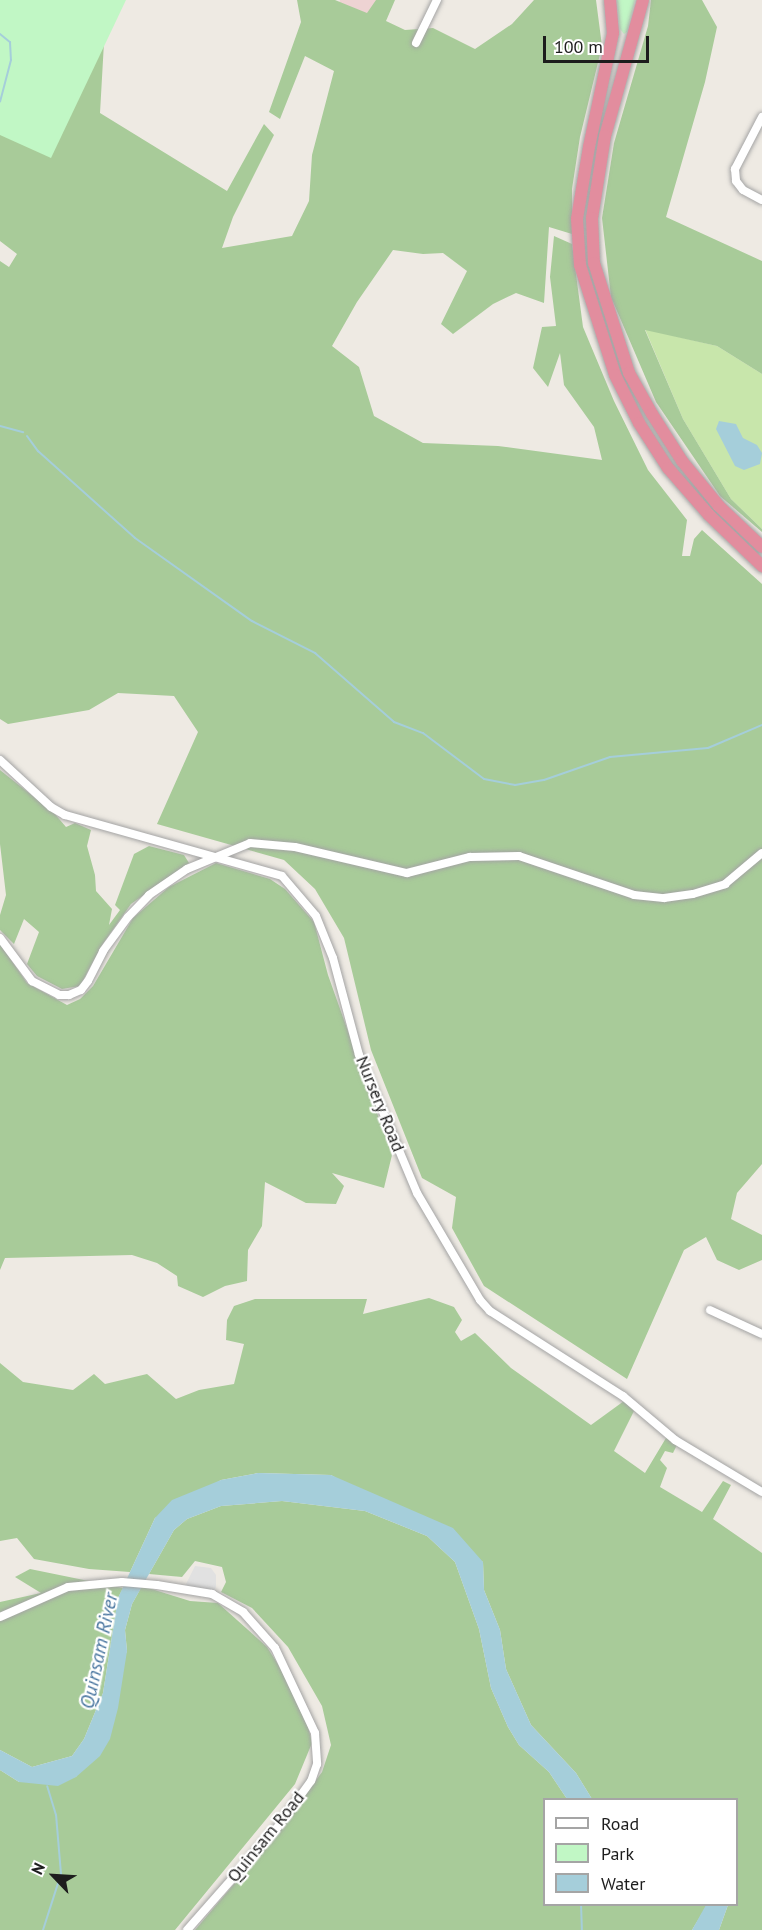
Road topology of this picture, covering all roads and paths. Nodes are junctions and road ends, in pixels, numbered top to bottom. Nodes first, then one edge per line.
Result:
1 (437, 0) edge
2 (610, 0) edge
3 (644, 0) edge
4 (416, 43) dead end
5 (762, 117) edge
6 (762, 200) edge
7 (762, 547) edge
8 (762, 566) edge
9 (0, 760) edge
10 (762, 853) edge
11 (214, 858) junction
12 (0, 938) edge
13 (710, 1310) dead end
14 (762, 1334) edge
15 (762, 1492) edge
16 (0, 1617) edge
17 (188, 1930) edge

1 - 4 street
2 - 8 highway
3 - 7 highway
5 - 6 street
9 - 11 street, Nursery Road
10 - 11 street
11 - 12 street
11 - 15 street, Nursery Road
13 - 14 street
16 - 17 street, Quinsam Road

